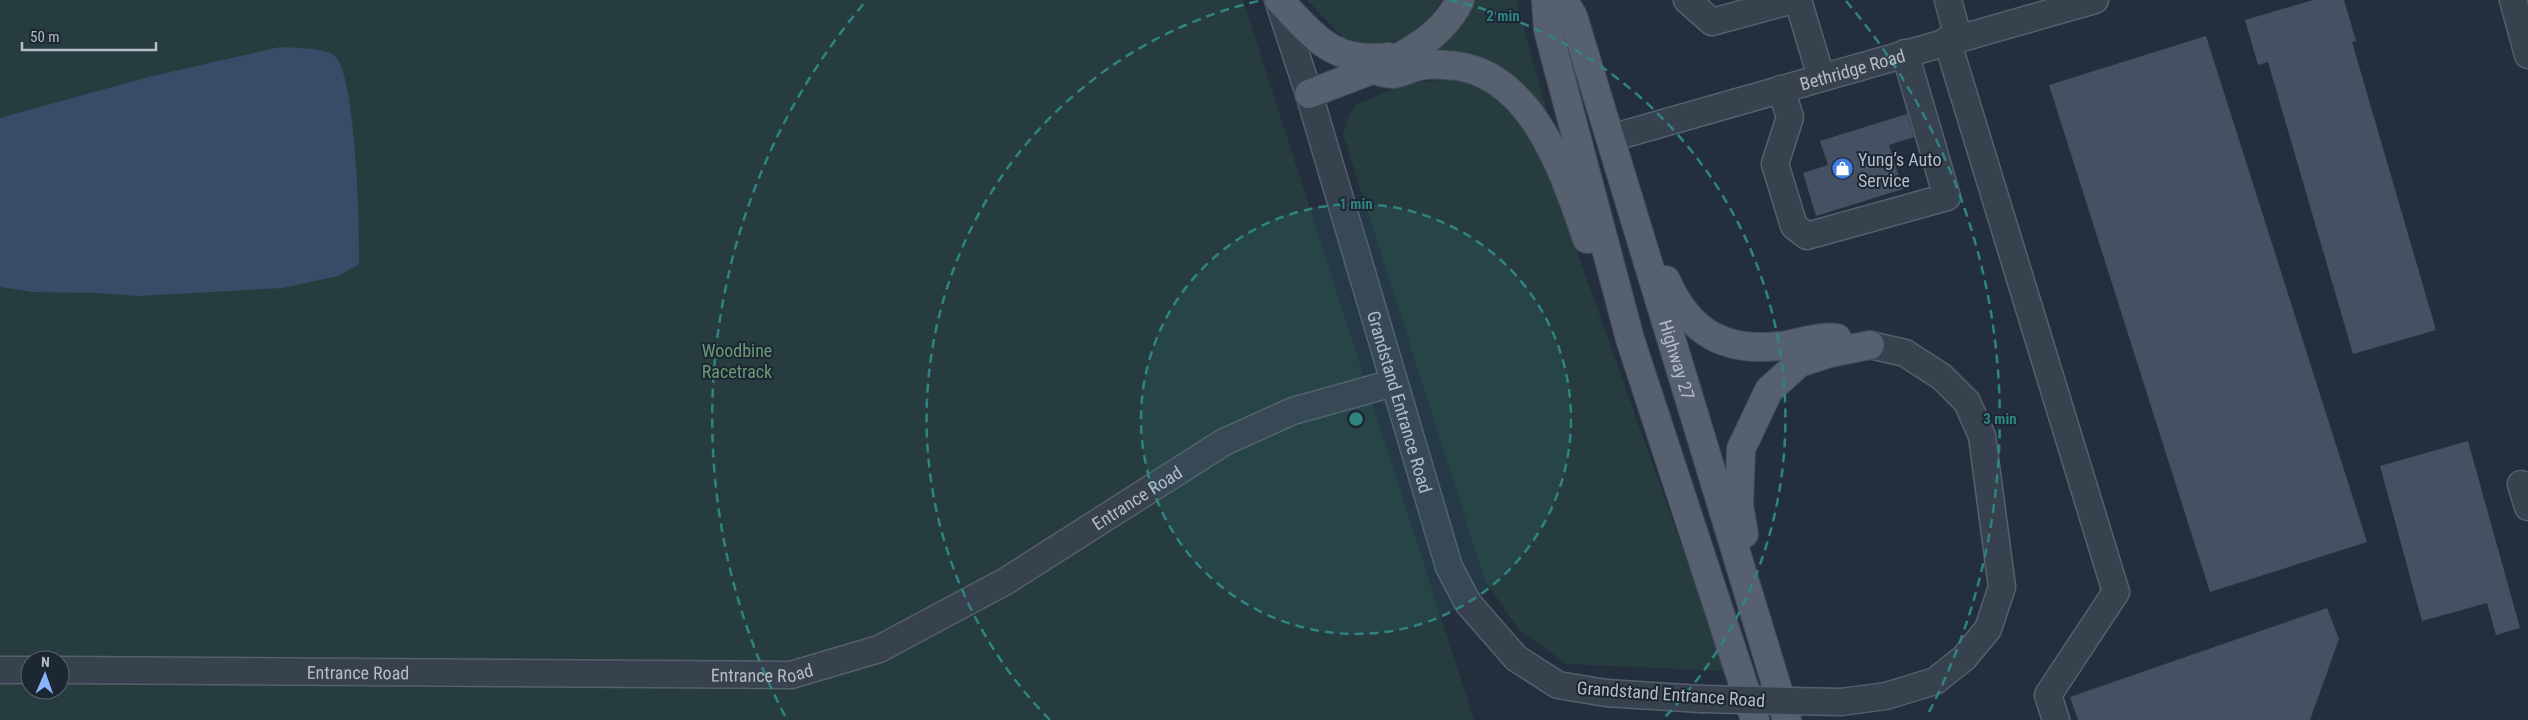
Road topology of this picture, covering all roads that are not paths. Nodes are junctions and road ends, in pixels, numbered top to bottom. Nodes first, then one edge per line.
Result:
1 (1278, 0) edge
2 (1460, 0) edge
3 (1546, 0) edge
4 (1563, 0) edge
5 (1687, 0) edge
6 (1792, 0) edge
7 (1798, 0) edge
8 (1948, 0) edge
9 (2094, 0) edge
10 (2513, 0) edge
11 (1953, 39) junction
12 (1905, 53) junction
13 (2528, 55) edge
14 (1405, 56) junction
15 (1371, 69) junction
16 (1821, 77) junction
17 (1781, 89) junction
18 (1309, 94) junction
19 (1611, 138) junction
20 (1625, 185) junction
21 (1630, 339) junction
22 (1870, 345) junction
23 (1393, 383) junction
24 (1765, 648) junction
25 (0, 670) edge
26 (20, 670) edge
27 (70, 670) edge
28 (1756, 720) edge
29 (1788, 720) edge
30 (2056, 720) edge

1 - 14 main road
1 - 18 street, Grandstand Entrance Road
2 - 14 main road
3 - 21 main road
4 - 19 main road, Highway 27
5 - 6 street
7 - 16 street
8 - 11 street
9 - 11 street, Bethridge Road
10 - 13 street
11 - 12 street, Bethridge Road
11 - 30 street
12 - 16 street, Bethridge Road
12 - 17 street
14 - 15 main road
15 - 18 main road
15 - 21 main road
16 - 17 street, Bethridge Road
17 - 19 street, Bethridge Road
18 - 23 street, Grandstand Entrance Road
19 - 20 main road, Highway 27
20 - 22 main road
20 - 24 main road, Highway 27
21 - 28 main road
22 - 23 street, Grandstand Entrance Road, bridge
22 - 24 main road
23 - 27 street, Entrance Road
24 - 29 main road, Highway 27
25 - 26 street

